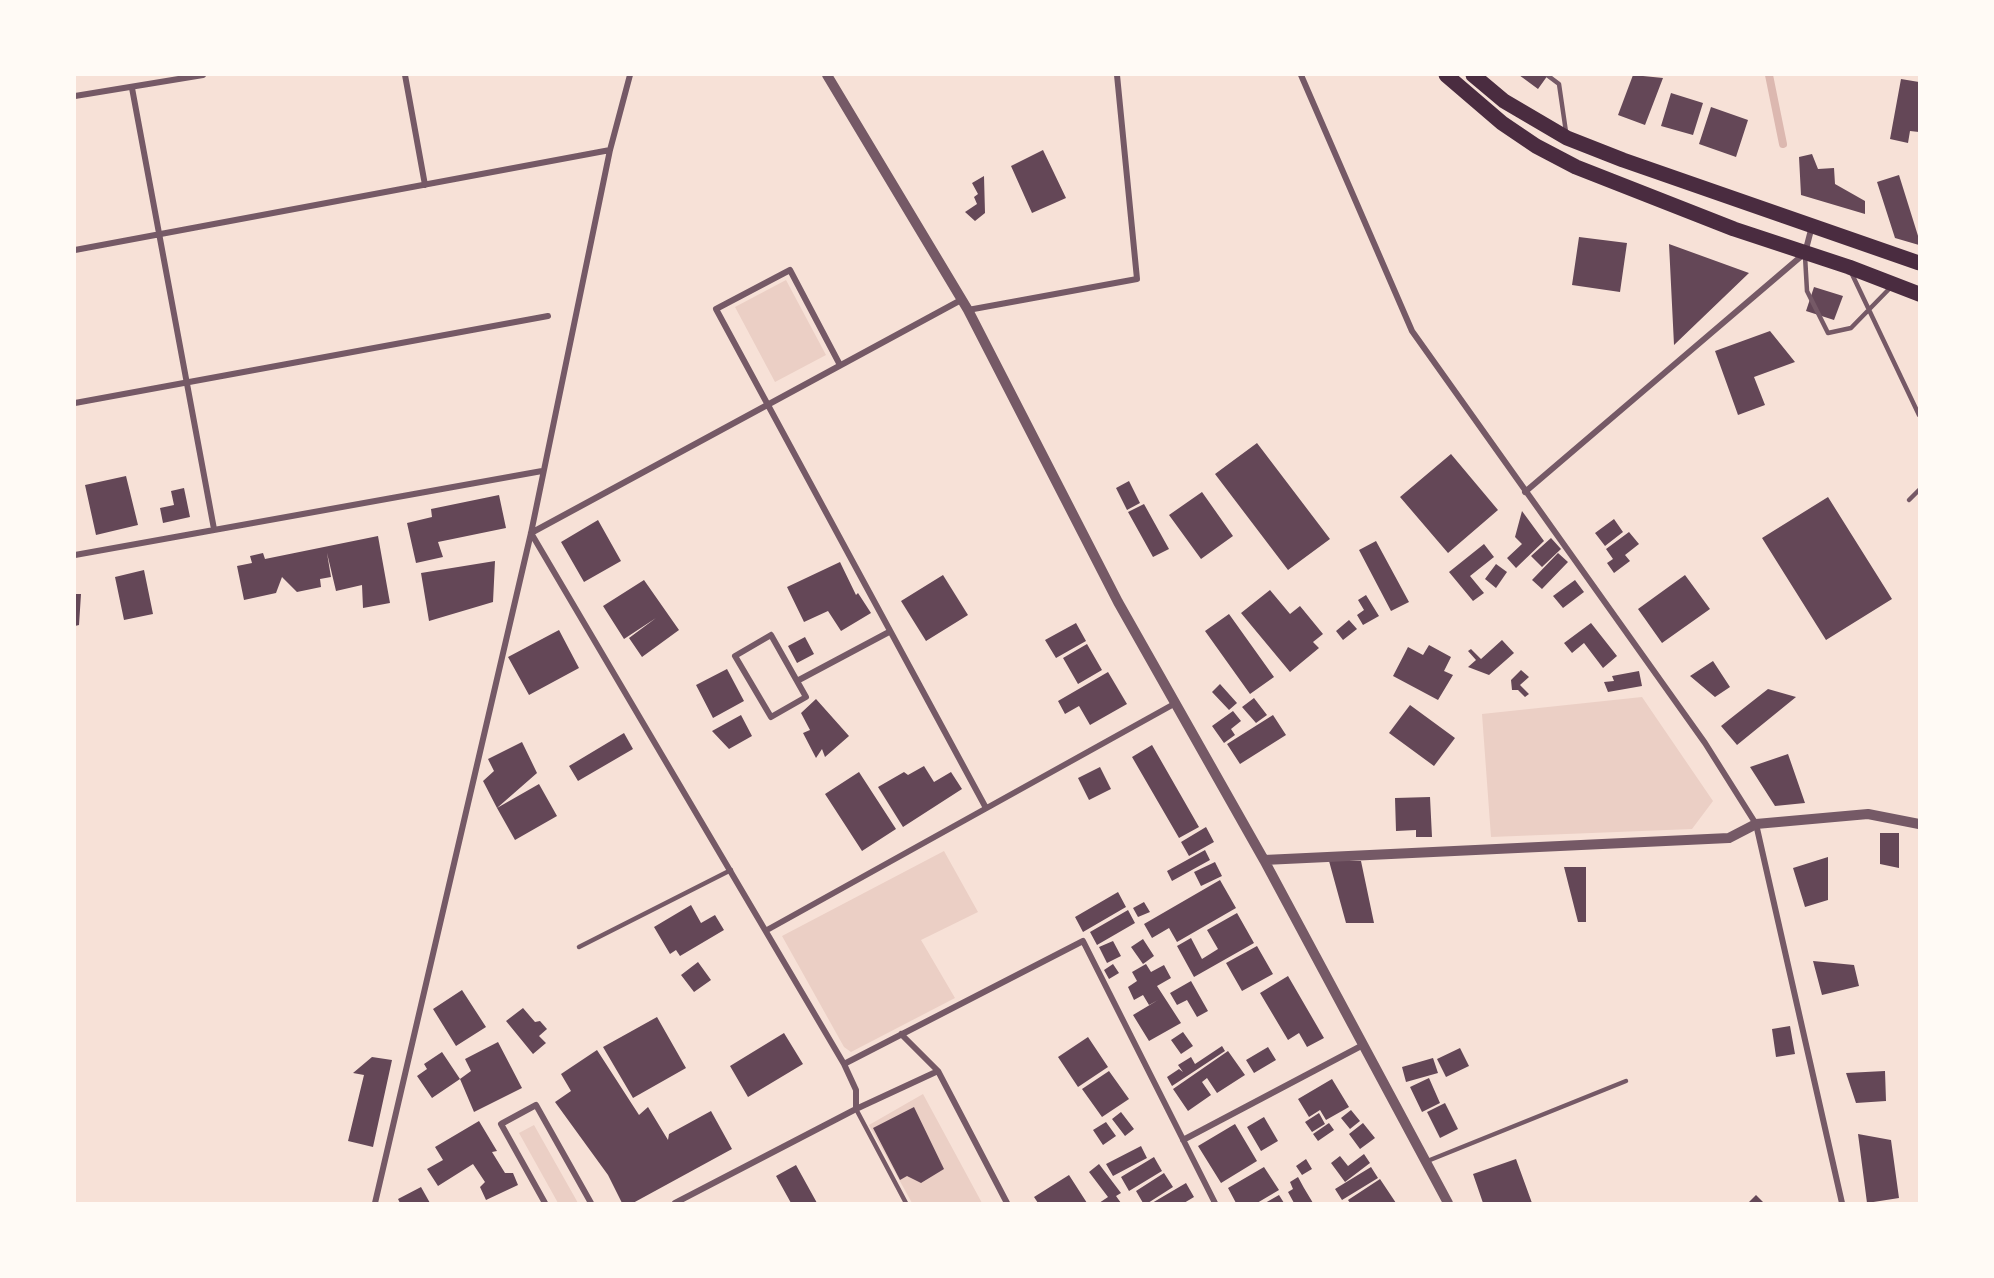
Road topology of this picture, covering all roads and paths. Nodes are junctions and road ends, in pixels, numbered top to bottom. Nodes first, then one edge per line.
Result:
1 (203, 75) edge
2 (405, 75) edge
3 (630, 75) edge
4 (827, 75) edge
5 (1117, 75) edge
6 (1301, 75) edge
7 (1446, 75) edge
8 (1473, 75) edge
9 (1547, 75) edge
10 (132, 88) junction
11 (75, 96) edge
12 (1567, 138) junction
13 (609, 150) junction
14 (425, 185) junction
15 (1812, 225) junction
16 (159, 234) junction
17 (75, 250) edge
18 (1805, 253) junction
19 (1919, 263) edge
20 (1849, 267) junction
21 (1893, 284) junction
22 (1919, 294) edge
23 (961, 300) junction
24 (968, 310) junction
25 (1869, 311) junction
26 (548, 316) dead end
27 (840, 365) junction
28 (187, 383) junction
29 (75, 403) edge
30 (766, 405) junction
31 (1919, 415) edge
32 (542, 471) junction
33 (1919, 490) edge
34 (1525, 492) junction
35 (1909, 500) dead end
36 (214, 529) junction
37 (531, 533) junction
38 (75, 555) edge
39 (889, 632) junction
40 (797, 681) junction
41 (1174, 704) junction
42 (986, 808) junction
43 (1756, 824) junction
44 (1919, 825) edge
45 (1264, 860) junction
46 (731, 870) junction
47 (766, 930) junction
48 (579, 947) dead end
49 (901, 1034) junction
50 (1364, 1045) junction
51 (844, 1064) junction
52 (938, 1071) junction
53 (1626, 1081) dead end
54 (856, 1109) junction
55 (1183, 1140) junction
56 (1425, 1162) junction
57 (375, 1203) edge
58 (545, 1203) edge
59 (591, 1203) edge
60 (675, 1203) edge
61 (906, 1203) edge
62 (1007, 1203) edge
63 (1215, 1203) edge
64 (1448, 1203) edge
65 (1842, 1203) edge

1 - 10 street
2 - 14 street
3 - 13 street
4 - 23 street
5 - 24 street
6 - 34 street
7 - 18 main road
8 - 12 main road
9 - 12 lane
10 - 11 street
10 - 16 street
12 - 15 main road
13 - 14 street
13 - 32 street
14 - 16 street
15 - 18 street
15 - 19 main road
16 - 17 street
16 - 28 street
18 - 20 main road
18 - 25 lane
18 - 34 street
20 - 21 main road
20 - 25 lane
21 - 22 main road
21 - 25 lane
23 - 24 street
23 - 27 street
24 - 41 street
25 - 31 lane
26 - 28 street
27 - 30 street
27 - 30 street
28 - 29 street
28 - 36 street
30 - 37 street
30 - 39 street
32 - 36 street
32 - 37 street
33 - 35 lane
34 - 43 street
36 - 38 street
37 - 46 street
37 - 57 street
39 - 40 street
39 - 42 street
40 - 40 street
41 - 42 street
41 - 45 street
42 - 47 street
43 - 44 street
43 - 45 street
43 - 65 street
45 - 50 street
46 - 47 street
46 - 48 lane
47 - 51 street
49 - 51 street
49 - 52 street
49 - 55 street
50 - 55 street
50 - 56 street
51 - 54 street
52 - 54 street
52 - 62 street
53 - 56 lane
54 - 60 street
54 - 61 lane
55 - 63 street
56 - 64 street
58 - 59 street

